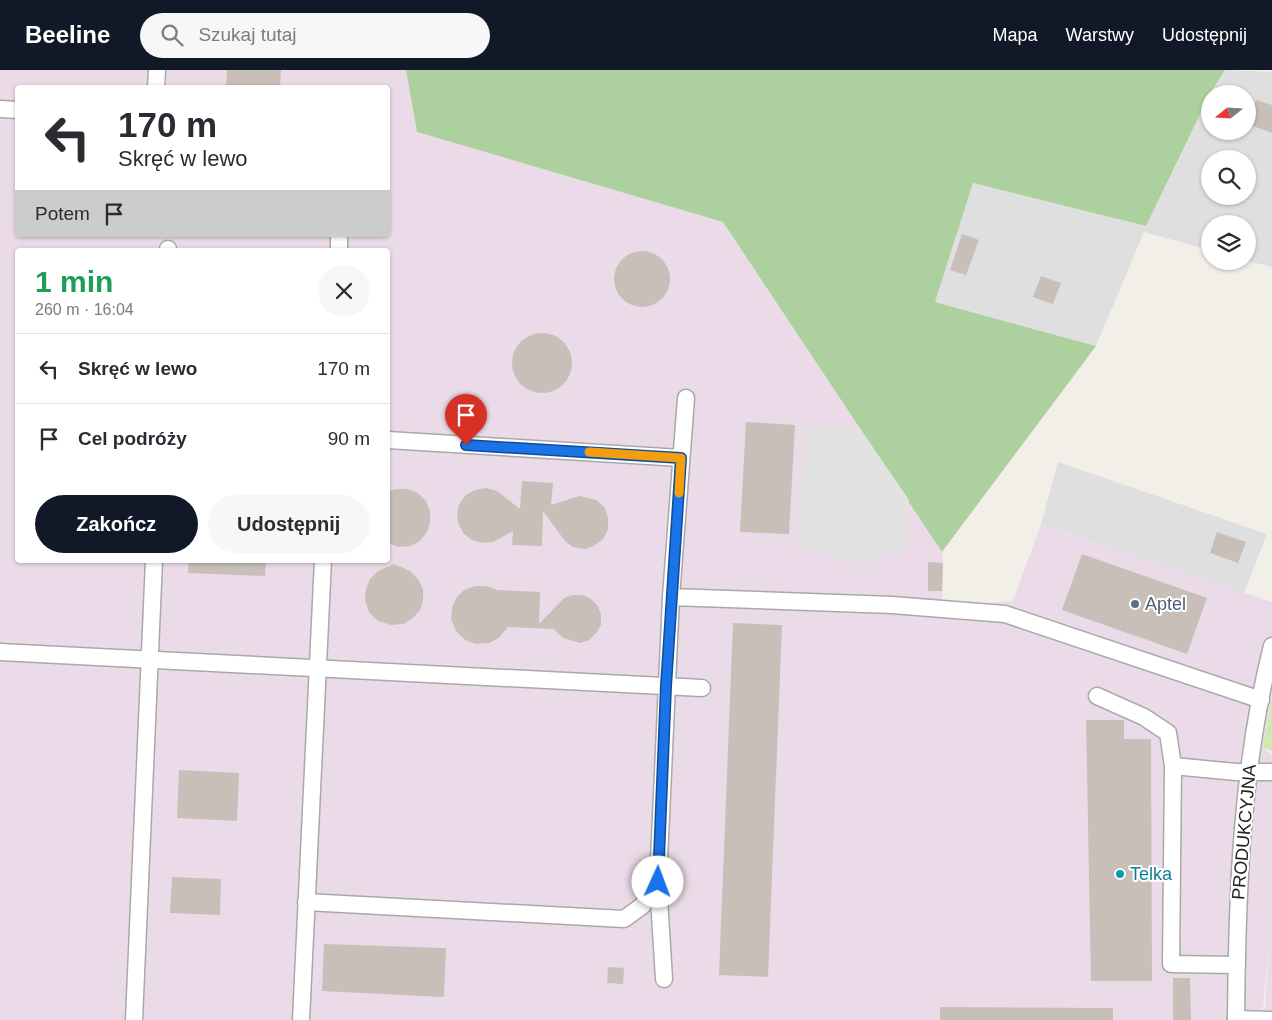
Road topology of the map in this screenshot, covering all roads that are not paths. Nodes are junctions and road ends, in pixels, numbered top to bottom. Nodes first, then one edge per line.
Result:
1 (157, 70) edge
2 (156, 85) edge
3 (0, 109) edge
4 (15, 110) edge
5 (686, 398) dead end
6 (390, 440) edge
7 (681, 458) junction
8 (154, 563) edge
9 (323, 563) edge
10 (671, 597) junction
11 (1272, 646) edge
12 (0, 652) edge
13 (150, 659) junction
14 (318, 668) junction
15 (666, 686) junction
16 (702, 688) dead end
17 (1097, 696) dead end
18 (1261, 700) junction
19 (1173, 766) junction
20 (1249, 772) junction
21 (1272, 772) edge
22 (658, 882) junction
23 (306, 902) junction
24 (1237, 965) junction
25 (664, 979) dead end
26 (134, 1020) edge
27 (301, 1020) edge
28 (1236, 1020) edge
29 (1272, 1020) edge

1 - 2 street
3 - 4 street
5 - 7 street
6 - 7 street
7 - 10 street
8 - 13 street
9 - 14 street
10 - 15 street
10 - 18 street
11 - 18 street, PRODUKCYJNA
12 - 13 street
13 - 14 street
13 - 26 street
14 - 15 street
14 - 23 street
15 - 16 street
15 - 22 street
17 - 19 street
18 - 20 street, PRODUKCYJNA
19 - 20 street
19 - 24 street
20 - 21 street
20 - 24 street, PRODUKCYJNA
22 - 23 street
22 - 25 street
23 - 27 street
24 - 28 street, PRODUKCYJNA
28 - 29 street

